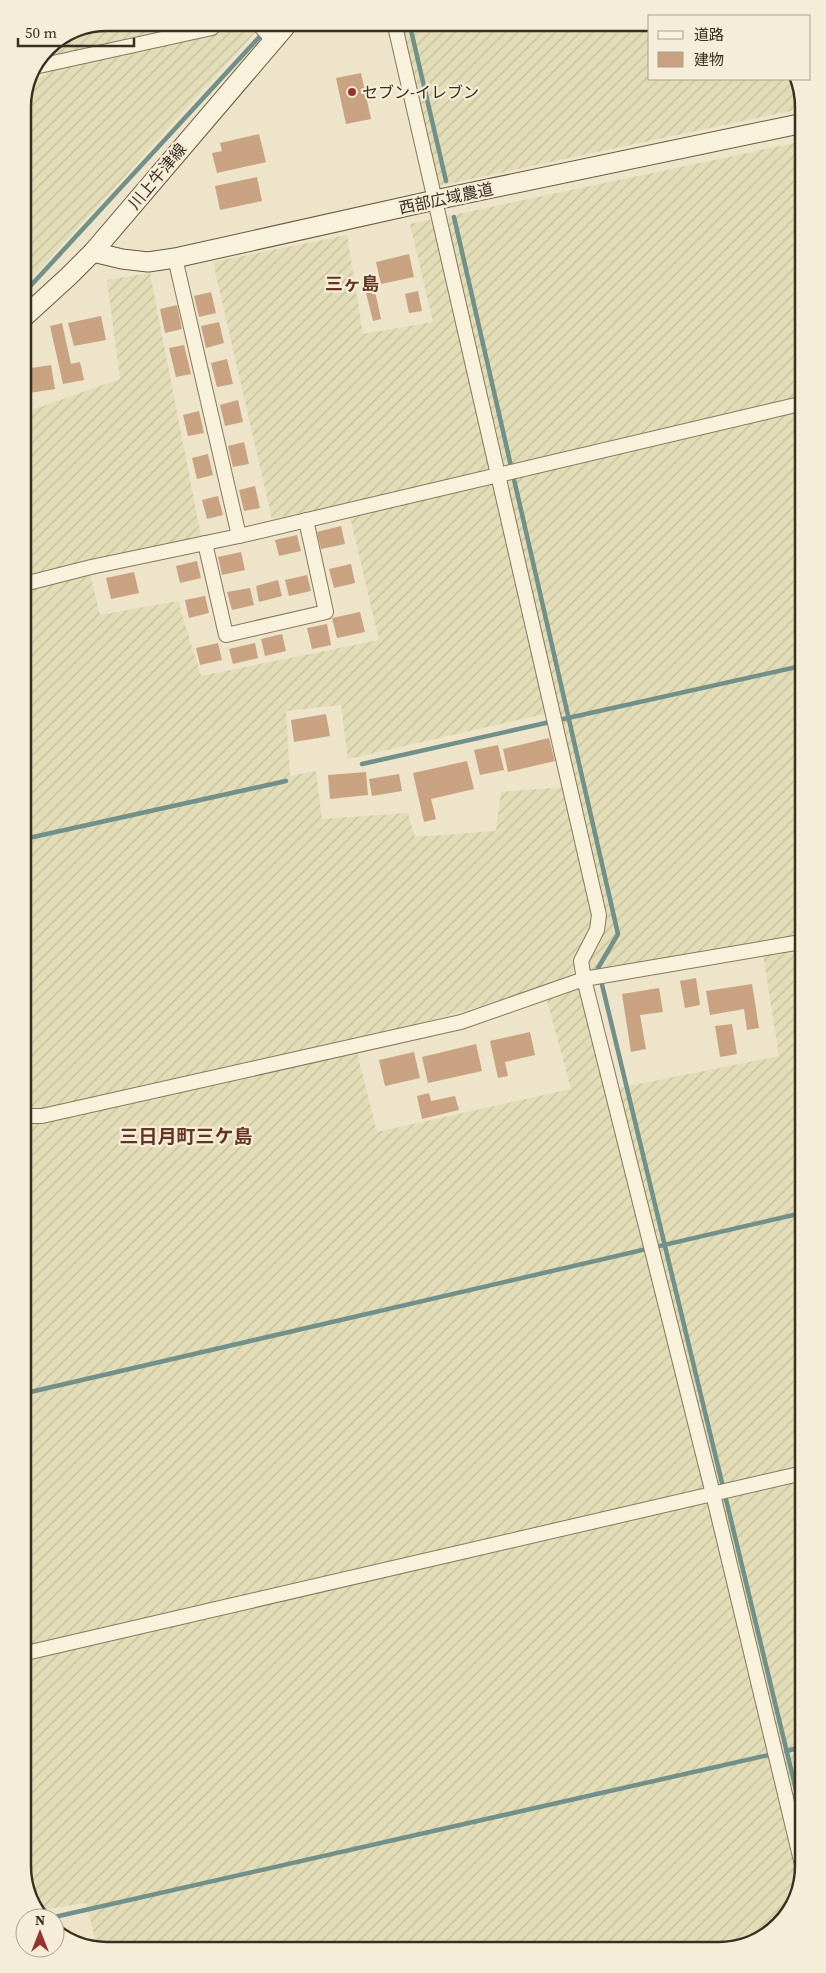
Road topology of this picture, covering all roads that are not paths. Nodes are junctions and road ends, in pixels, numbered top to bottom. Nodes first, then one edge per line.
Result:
1 (198, 31) edge
2 (273, 31) edge
3 (396, 31) edge
4 (45, 65) edge
5 (795, 125) edge
6 (435, 200) junction
7 (92, 252) junction
8 (175, 258) junction
9 (31, 311) edge
10 (795, 405) edge
11 (498, 476) junction
12 (306, 520) junction
13 (239, 536) junction
14 (205, 543) junction
15 (31, 582) edge
16 (795, 943) edge
17 (584, 979) junction
18 (31, 1116) edge
19 (795, 1475) edge
20 (713, 1494) junction
21 (31, 1652) edge
22 (795, 1838) edge

1 - 4 street
2 - 7 street, 川上牛津線
3 - 6 street
5 - 6 street, 西部広域農道
6 - 8 street, 西部広域農道
6 - 11 street
7 - 8 street, 西部広域農道
7 - 9 street, 川上牛津線
8 - 13 street
10 - 11 street
11 - 12 street
11 - 17 street
12 - 13 street
12 - 14 street
13 - 14 street
14 - 15 street
16 - 17 street
17 - 18 street
17 - 20 street
19 - 20 street
20 - 21 street
20 - 22 street

